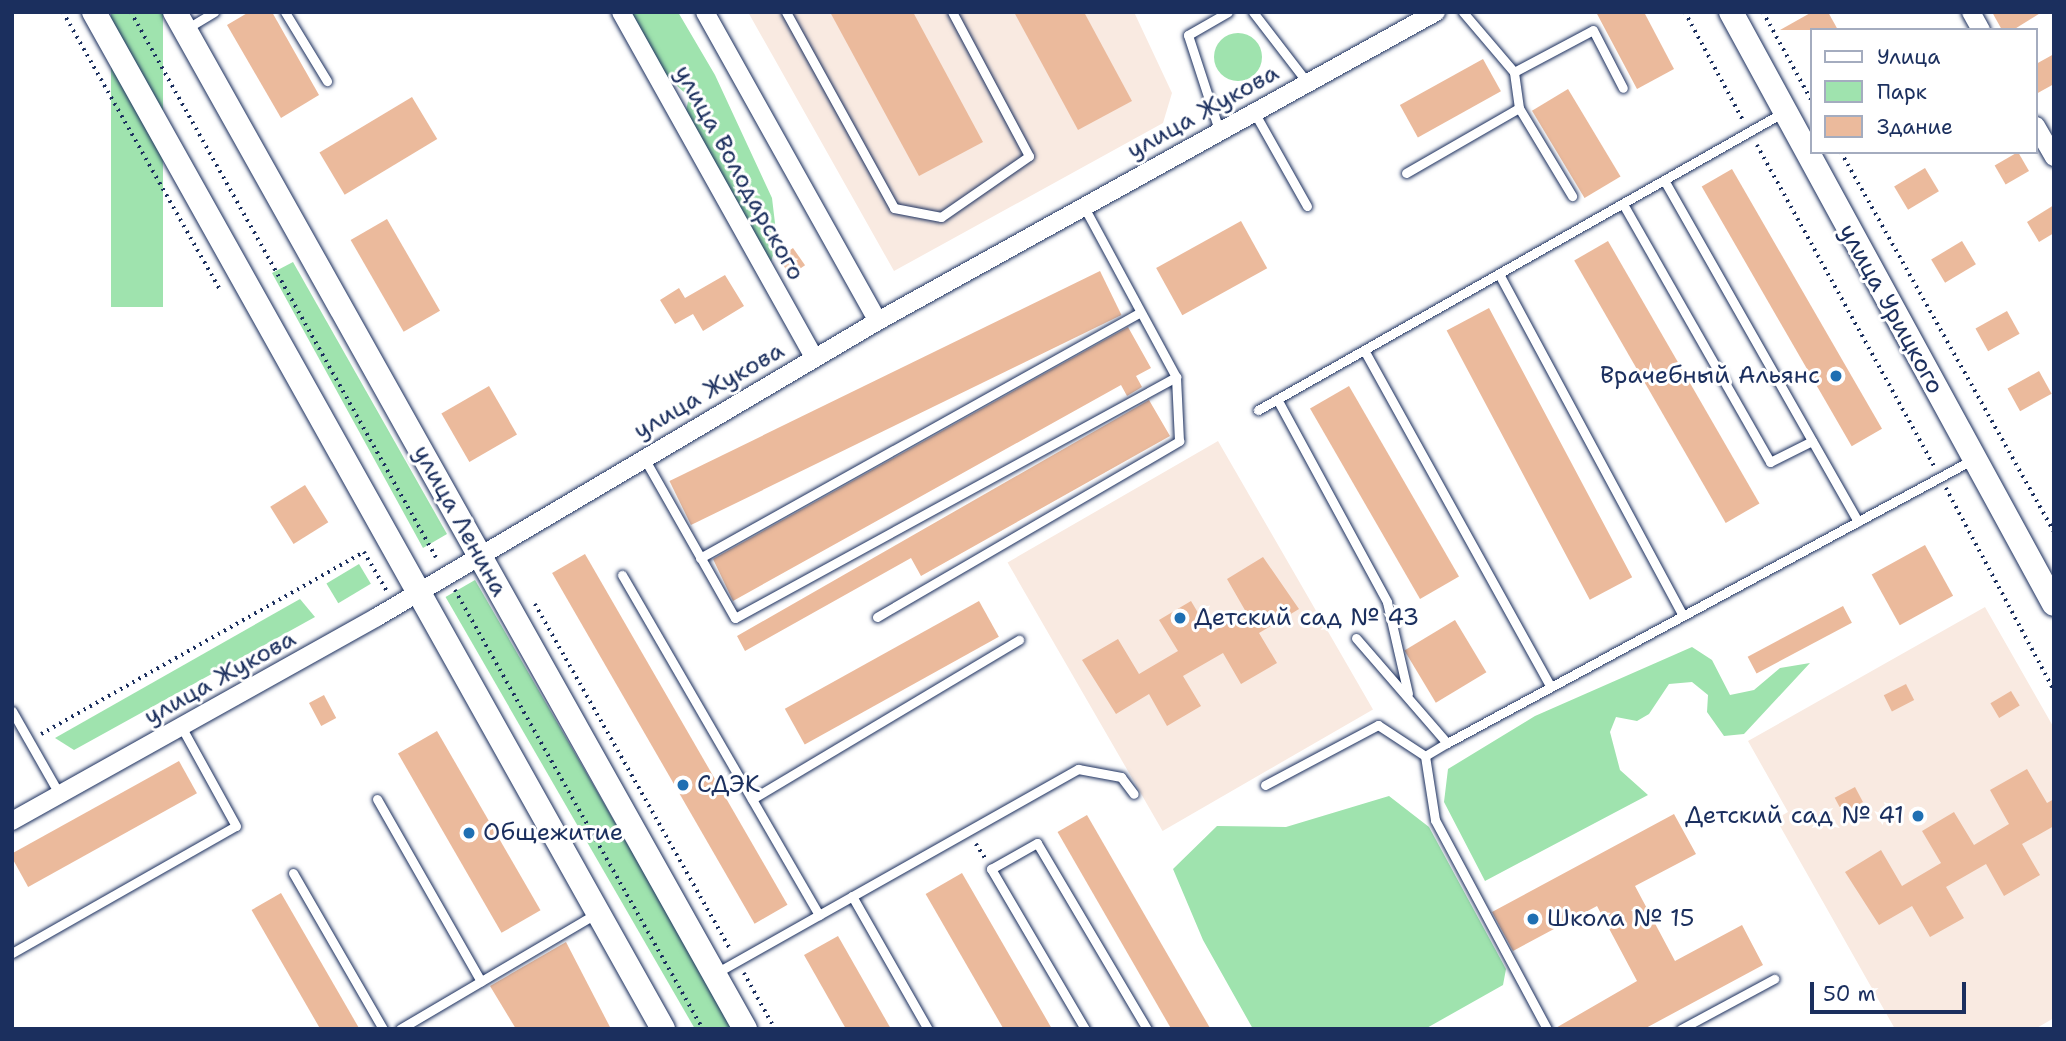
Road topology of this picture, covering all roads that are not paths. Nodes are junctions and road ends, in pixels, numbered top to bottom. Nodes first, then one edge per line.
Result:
1 (94, 12) edge
2 (214, 12) edge
3 (285, 12) edge
4 (621, 12) edge
5 (705, 12) edge
6 (786, 12) edge
7 (952, 12) edge
8 (1228, 12) edge
9 (1253, 12) edge
10 (1436, 12) edge
11 (1464, 12) edge
12 (1731, 12) edge
13 (1971, 12) edge
14 (180, 21) edge
15 (1980, 28) edge
16 (1514, 72) junction
17 (327, 81) dead end
18 (1307, 82) junction
19 (1623, 88) dead end
20 (1519, 108) junction
21 (1254, 112) junction
22 (1784, 112) junction
23 (2038, 129) edge
24 (1219, 131) junction
25 (2054, 157) edge
26 (1406, 173) dead end
27 (1664, 180) junction
28 (1572, 196) dead end
29 (1623, 204) junction
30 (1307, 206) dead end
31 (1084, 207) junction
32 (1499, 274) junction
33 (1139, 313) junction
34 (878, 321) junction
35 (1364, 350) junction
36 (814, 358) junction
37 (1176, 377) junction
38 (1277, 399) junction
39 (1258, 410) dead end
40 (1812, 441) junction
41 (643, 457) junction
42 (1973, 459) junction
43 (1858, 522) junction
44 (480, 557) junction
45 (700, 558) junction
46 (622, 575) dead end
47 (420, 592) junction
48 (2054, 604) edge
49 (1683, 616) junction
50 (877, 617) dead end
51 (1356, 638) dead end
52 (1020, 640) dead end
53 (1551, 687) junction
54 (1409, 699) junction
55 (12, 711) edge
56 (182, 728) junction
57 (1447, 743) junction
58 (1425, 756) junction
59 (1265, 785) dead end
60 (1134, 794) dead end
61 (60, 795) junction
62 (377, 799) dead end
63 (752, 799) junction
64 (12, 821) edge
65 (293, 873) dead end
66 (852, 896) junction
67 (597, 913) junction
68 (819, 915) junction
69 (12, 953) edge
70 (714, 974) junction
71 (1774, 979) dead end
72 (481, 981) junction
73 (383, 1029) edge
74 (400, 1029) edge
75 (663, 1029) edge
76 (745, 1029) edge
77 (928, 1029) edge
78 (1085, 1029) edge
79 (1147, 1029) edge
80 (1547, 1029) edge
81 (1681, 1029) edge

1 - 47 street
2 - 14 lane
3 - 17 lane
4 - 36 street, улица Володарского
5 - 34 street, улица Володарского
6 - 7 lane
8 - 24 lane
9 - 18 lane
10 - 18 street, улица Жукова
11 - 16 lane
12 - 22 street, улица Урицкого
13 - 15 street
14 - 44 street, улица Ленина
16 - 19 lane
16 - 20 lane
18 - 21 street, улица Жукова
20 - 26 lane
20 - 28 lane
21 - 24 street, улица Жукова
21 - 30 lane
22 - 27 lane
22 - 42 street, улица Урицкого
23 - 25 street
24 - 31 street, улица Жукова
27 - 29 lane
27 - 40 lane
29 - 32 lane
29 - 40 lane
31 - 33 lane
31 - 34 street, улица Жукова
32 - 35 lane
32 - 49 lane
33 - 37 lane
33 - 45 lane
34 - 36 street, улица Жукова
35 - 38 lane
35 - 53 lane
36 - 41 street, улица Жукова
37 - 45 lane
37 - 50 lane
38 - 39 lane
38 - 54 lane
40 - 43 lane
41 - 44 street, улица Жукова
41 - 45 lane
42 - 43 lane
42 - 48 street, улица Урицкого
43 - 49 lane
44 - 47 street, улица Жукова
44 - 70 street, улица Ленина
46 - 63 lane
47 - 56 street, улица Жукова
47 - 67 street
49 - 53 lane
51 - 54 lane
52 - 63 lane
53 - 57 lane
54 - 57 lane
55 - 61 lane
56 - 61 street, улица Жукова
56 - 69 lane
57 - 58 lane
58 - 59 lane
58 - 80 lane
60 - 66 lane
61 - 64 street, улица Жукова
62 - 72 lane
63 - 68 lane
65 - 73 lane
66 - 68 lane
66 - 77 lane
67 - 72 lane
67 - 75 street
68 - 70 lane
70 - 76 street, улица Ленина
71 - 81 lane
72 - 74 lane
78 - 79 lane

